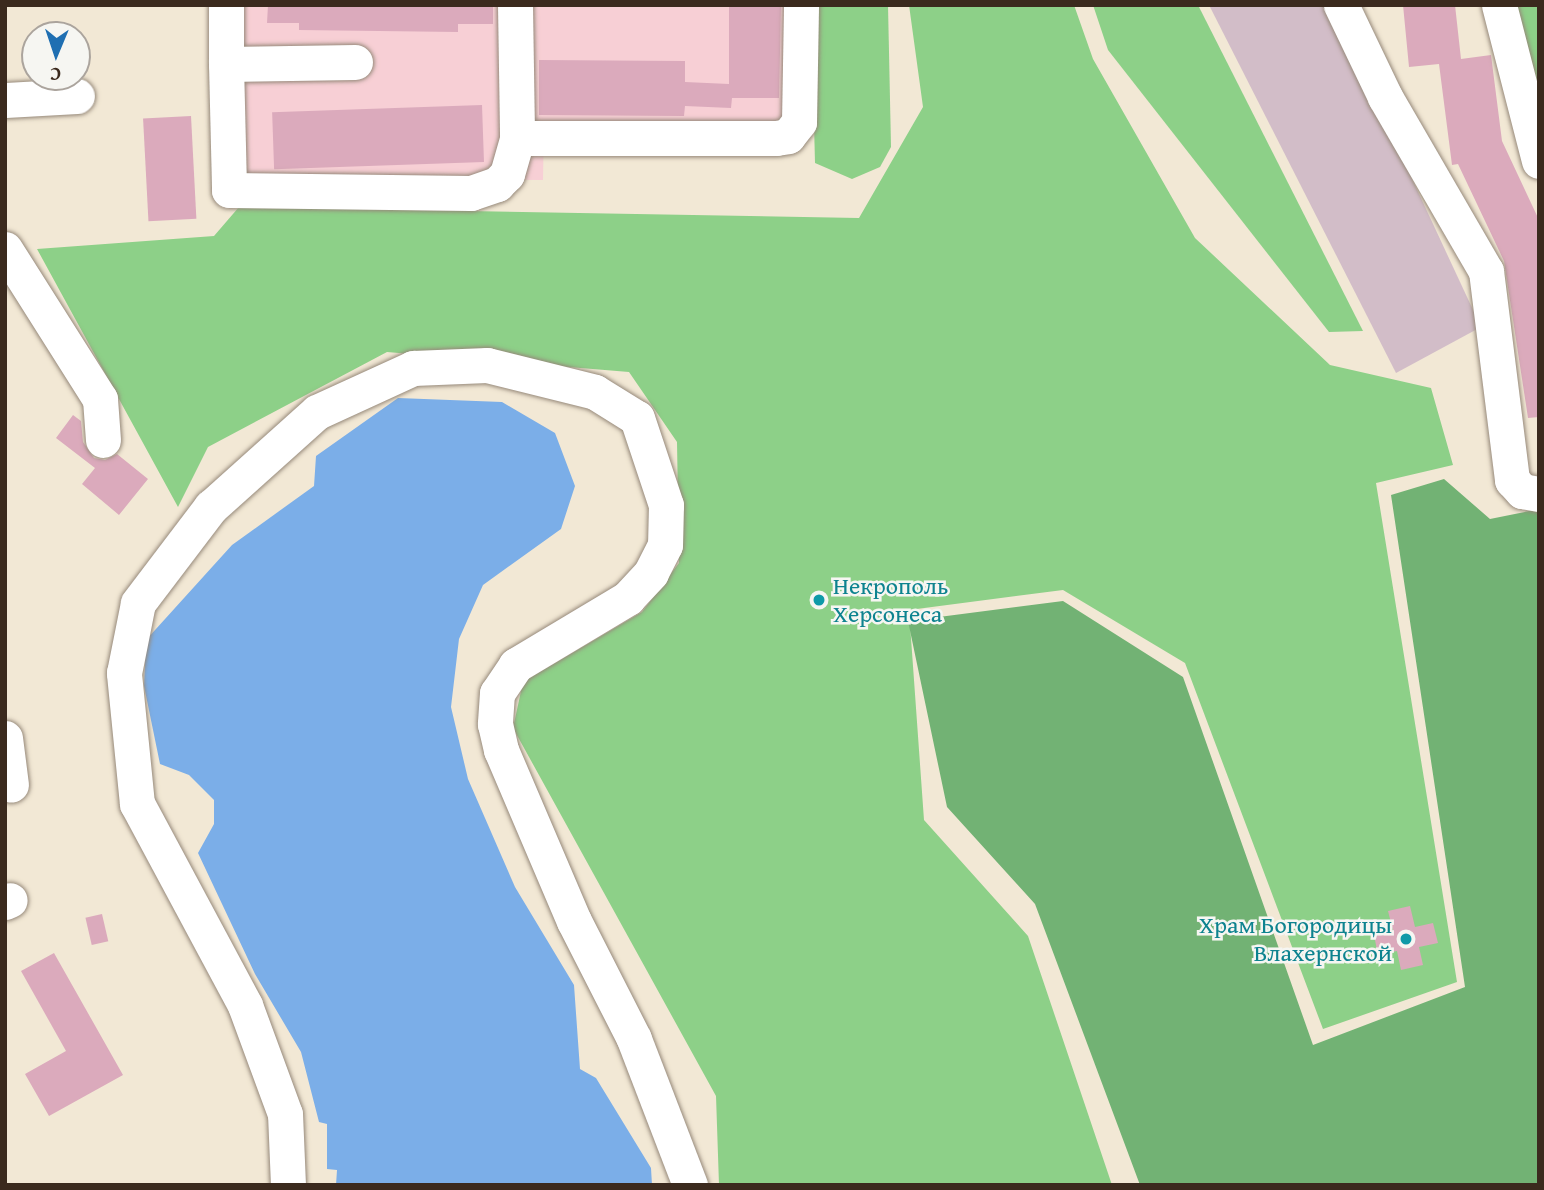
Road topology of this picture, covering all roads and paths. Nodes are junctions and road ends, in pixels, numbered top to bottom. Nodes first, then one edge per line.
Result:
1 (226, 5) edge
2 (515, 5) edge
3 (801, 5) edge
4 (1341, 5) edge
5 (1499, 5) edge
6 (355, 62) dead end
7 (226, 64) junction
8 (77, 96) dead end
9 (5, 100) edge
10 (517, 138) junction
11 (1539, 161) edge
12 (5, 249) edge
13 (103, 440) dead end
14 (1539, 494) edge
15 (5, 738) edge
16 (10, 785) dead end
17 (288, 1185) edge
18 (690, 1185) edge

1 - 7 street
2 - 10 street
3 - 10 street
4 - 14 street
5 - 11 street
6 - 7 street
7 - 10 street
8 - 9 street
12 - 13 street
15 - 16 street
17 - 18 street

